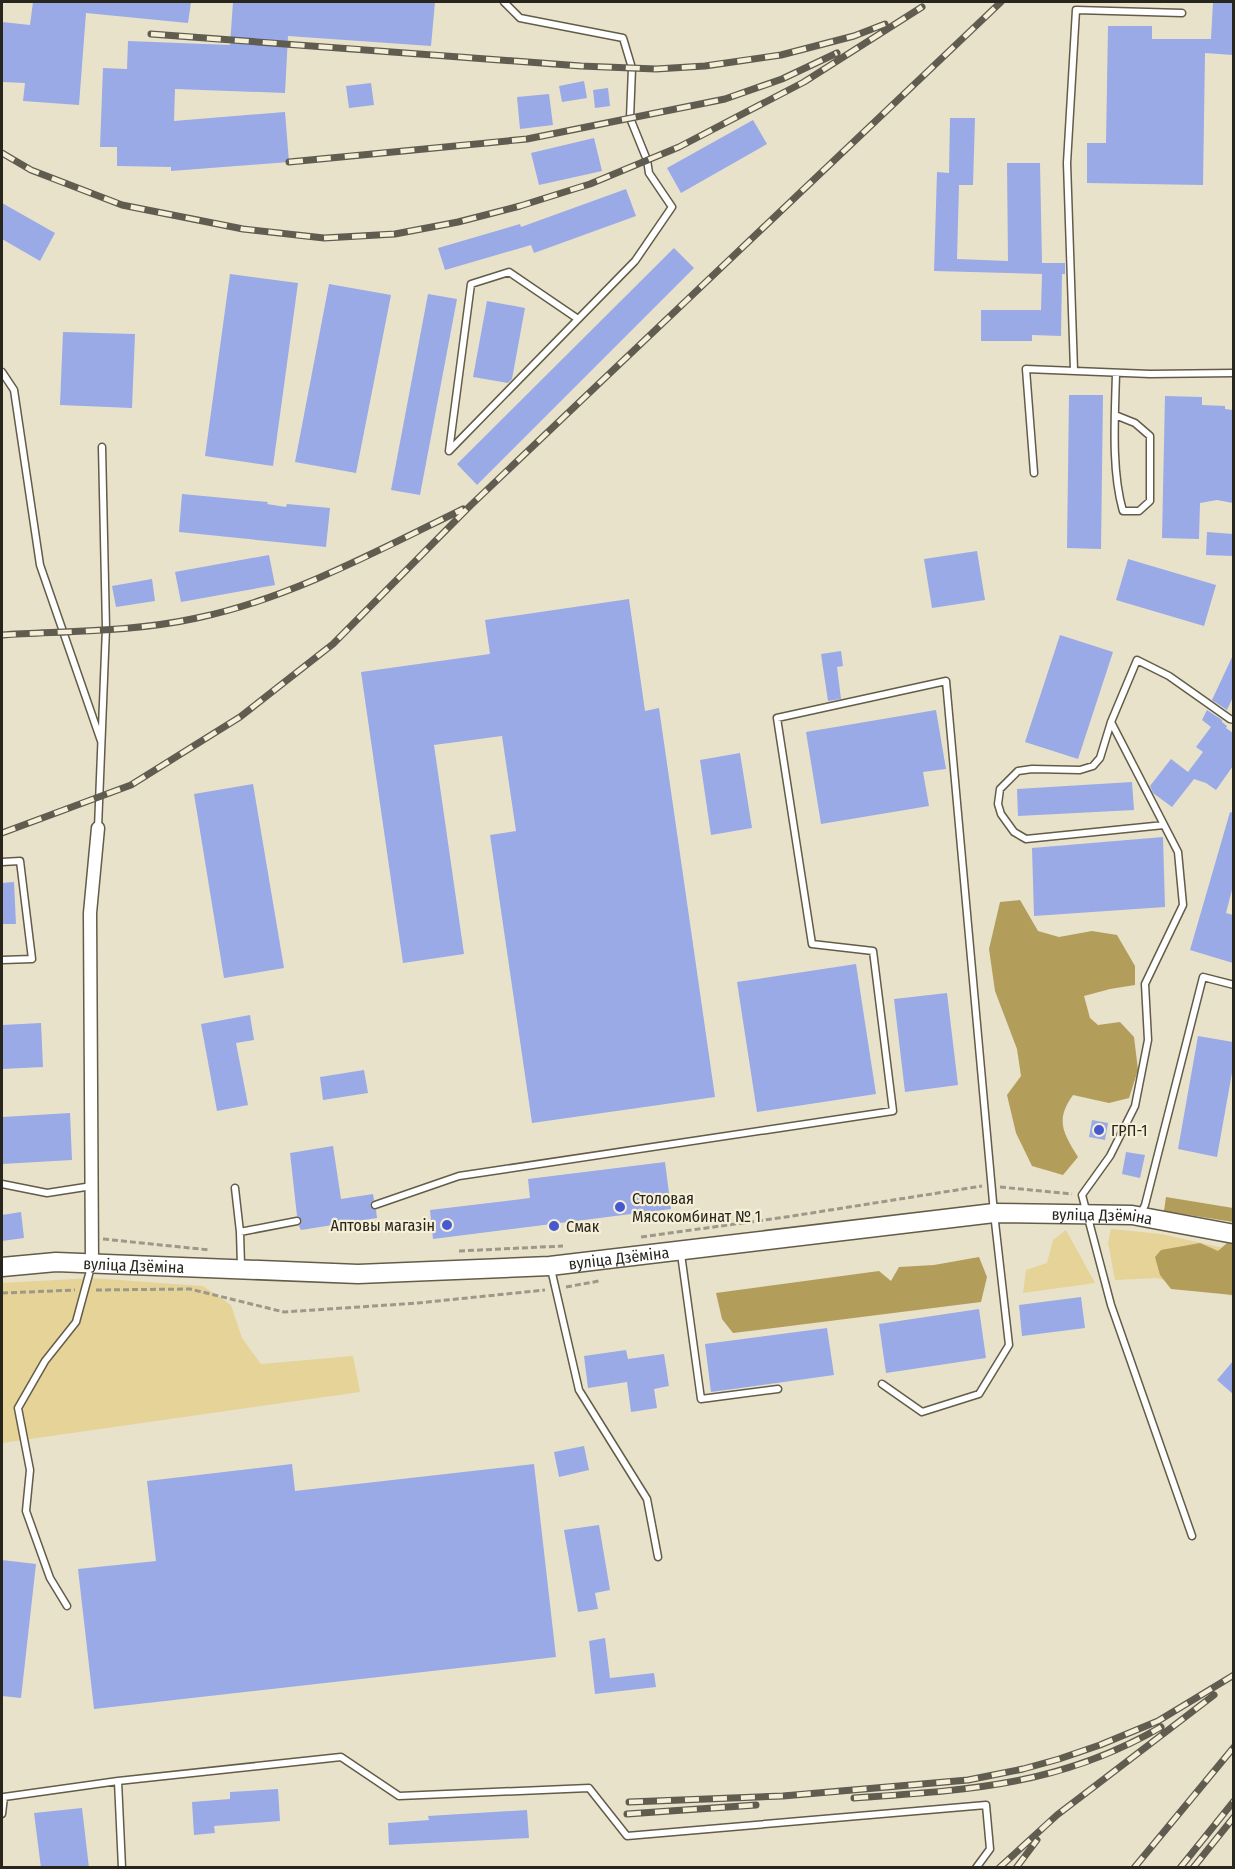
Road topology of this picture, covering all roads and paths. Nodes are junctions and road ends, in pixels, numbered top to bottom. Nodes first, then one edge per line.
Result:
1 (504, 2) edge
2 (1182, 13) dead end
3 (578, 319) junction
4 (1074, 370) junction
5 (2, 372) edge
6 (1116, 373) junction
7 (1233, 373) edge
8 (1115, 415) junction
9 (102, 447) dead end
10 (1034, 474) dead end
11 (1233, 720) edge
12 (1111, 722) junction
13 (101, 741) junction
14 (1164, 825) junction
15 (98, 828) joint
16 (2, 862) edge
17 (2, 960) edge
18 (1233, 985) edge
19 (2, 1184) edge
20 (92, 1185) junction
21 (235, 1188) dead end
22 (869, 1203) dead end
23 (375, 1205) dead end
24 (994, 1213) junction
25 (1086, 1215) junction
26 (1139, 1216) junction
27 (297, 1221) dead end
28 (240, 1232) junction
29 (1233, 1234) edge
30 (92, 1238) junction
31 (636, 1238) dead end
32 (572, 1246) dead end
33 (680, 1250) junction
34 (451, 1252) dead end
35 (241, 1261) junction
36 (92, 1263) junction
37 (550, 1266) junction
38 (2, 1267) edge
39 (599, 1281) dead end
40 (555, 1289) junction
41 (85, 1290) junction
42 (2, 1293) edge
43 (882, 1384) dead end
44 (778, 1389) dead end
45 (1192, 1536) dead end
46 (658, 1557) dead end
47 (67, 1606) dead end
48 (118, 1781) junction
49 (2, 1814) edge
50 (122, 1868) edge
51 (976, 1868) edge

1 - 3 lane
2 - 4 lane
3 - 3 lane
4 - 6 lane
4 - 10 lane
5 - 13 lane
6 - 7 lane
6 - 8 lane
8 - 8 lane
9 - 13 lane
11 - 12 lane
12 - 14 lane
12 - 14 lane
13 - 15 lane
14 - 25 lane
15 - 20 street
16 - 17 lane
18 - 26 lane
19 - 20 lane
20 - 30 street
21 - 28 lane
22 - 31 path
23 - 24 lane
24 - 25 main road, вуліца Дзёміна
24 - 33 main road, вуліца Дзёміна
24 - 43 lane
25 - 26 main road, вуліца Дзёміна
25 - 45 lane
26 - 29 main road, вуліца Дзёміна
27 - 28 lane
28 - 35 lane
30 - 35 path
30 - 36 street
32 - 34 path
33 - 37 main road, вуліца Дзёміна
33 - 44 lane
35 - 36 main road, вуліца Дзёміна
35 - 37 main road, вуліца Дзёміна
36 - 38 main road, вуліца Дзёміна
36 - 41 lane
37 - 40 lane
39 - 40 path
40 - 41 path
40 - 46 lane
41 - 42 path
41 - 47 lane
48 - 49 lane
48 - 50 lane
48 - 51 lane

